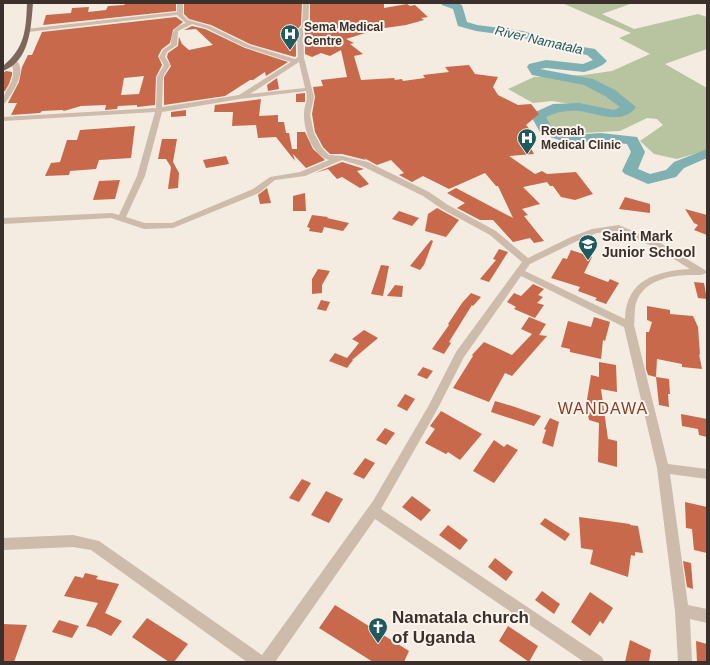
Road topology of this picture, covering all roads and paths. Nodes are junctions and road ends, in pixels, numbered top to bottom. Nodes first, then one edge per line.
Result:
1 (30, 3) edge
2 (180, 3) edge
3 (306, 3) edge
4 (180, 13) junction
5 (190, 22) junction
6 (28, 30) junction
7 (298, 60) junction
8 (14, 61) junction
9 (3, 69) edge
10 (310, 89) junction
11 (240, 97) junction
12 (3, 102) edge
13 (159, 110) junction
14 (3, 119) edge
15 (337, 159) junction
16 (121, 219) junction
17 (3, 221) edge
18 (527, 262) junction
19 (520, 272) junction
20 (704, 273) edge
21 (629, 325) junction
22 (663, 468) junction
23 (707, 474) edge
24 (372, 510) junction
25 (3, 544) edge
26 (682, 610) junction
27 (707, 616) edge
28 (259, 662) edge
29 (266, 662) edge
30 (597, 662) edge
31 (685, 662) edge

1 - 6 main road
2 - 4 street
3 - 7 street
4 - 5 street
4 - 6 street
5 - 7 street
5 - 13 street
6 - 8 main road
7 - 10 street
7 - 11 street
8 - 9 main road
8 - 12 street
10 - 11 street
10 - 15 street
11 - 13 street
13 - 14 street
13 - 16 street
15 - 16 street
15 - 18 street
16 - 17 street
18 - 19 street
18 - 20 street
19 - 21 street
19 - 24 street
20 - 21 street
21 - 22 street
22 - 23 street
22 - 26 street
24 - 29 street
24 - 30 street
25 - 28 street
26 - 27 street
26 - 31 street

